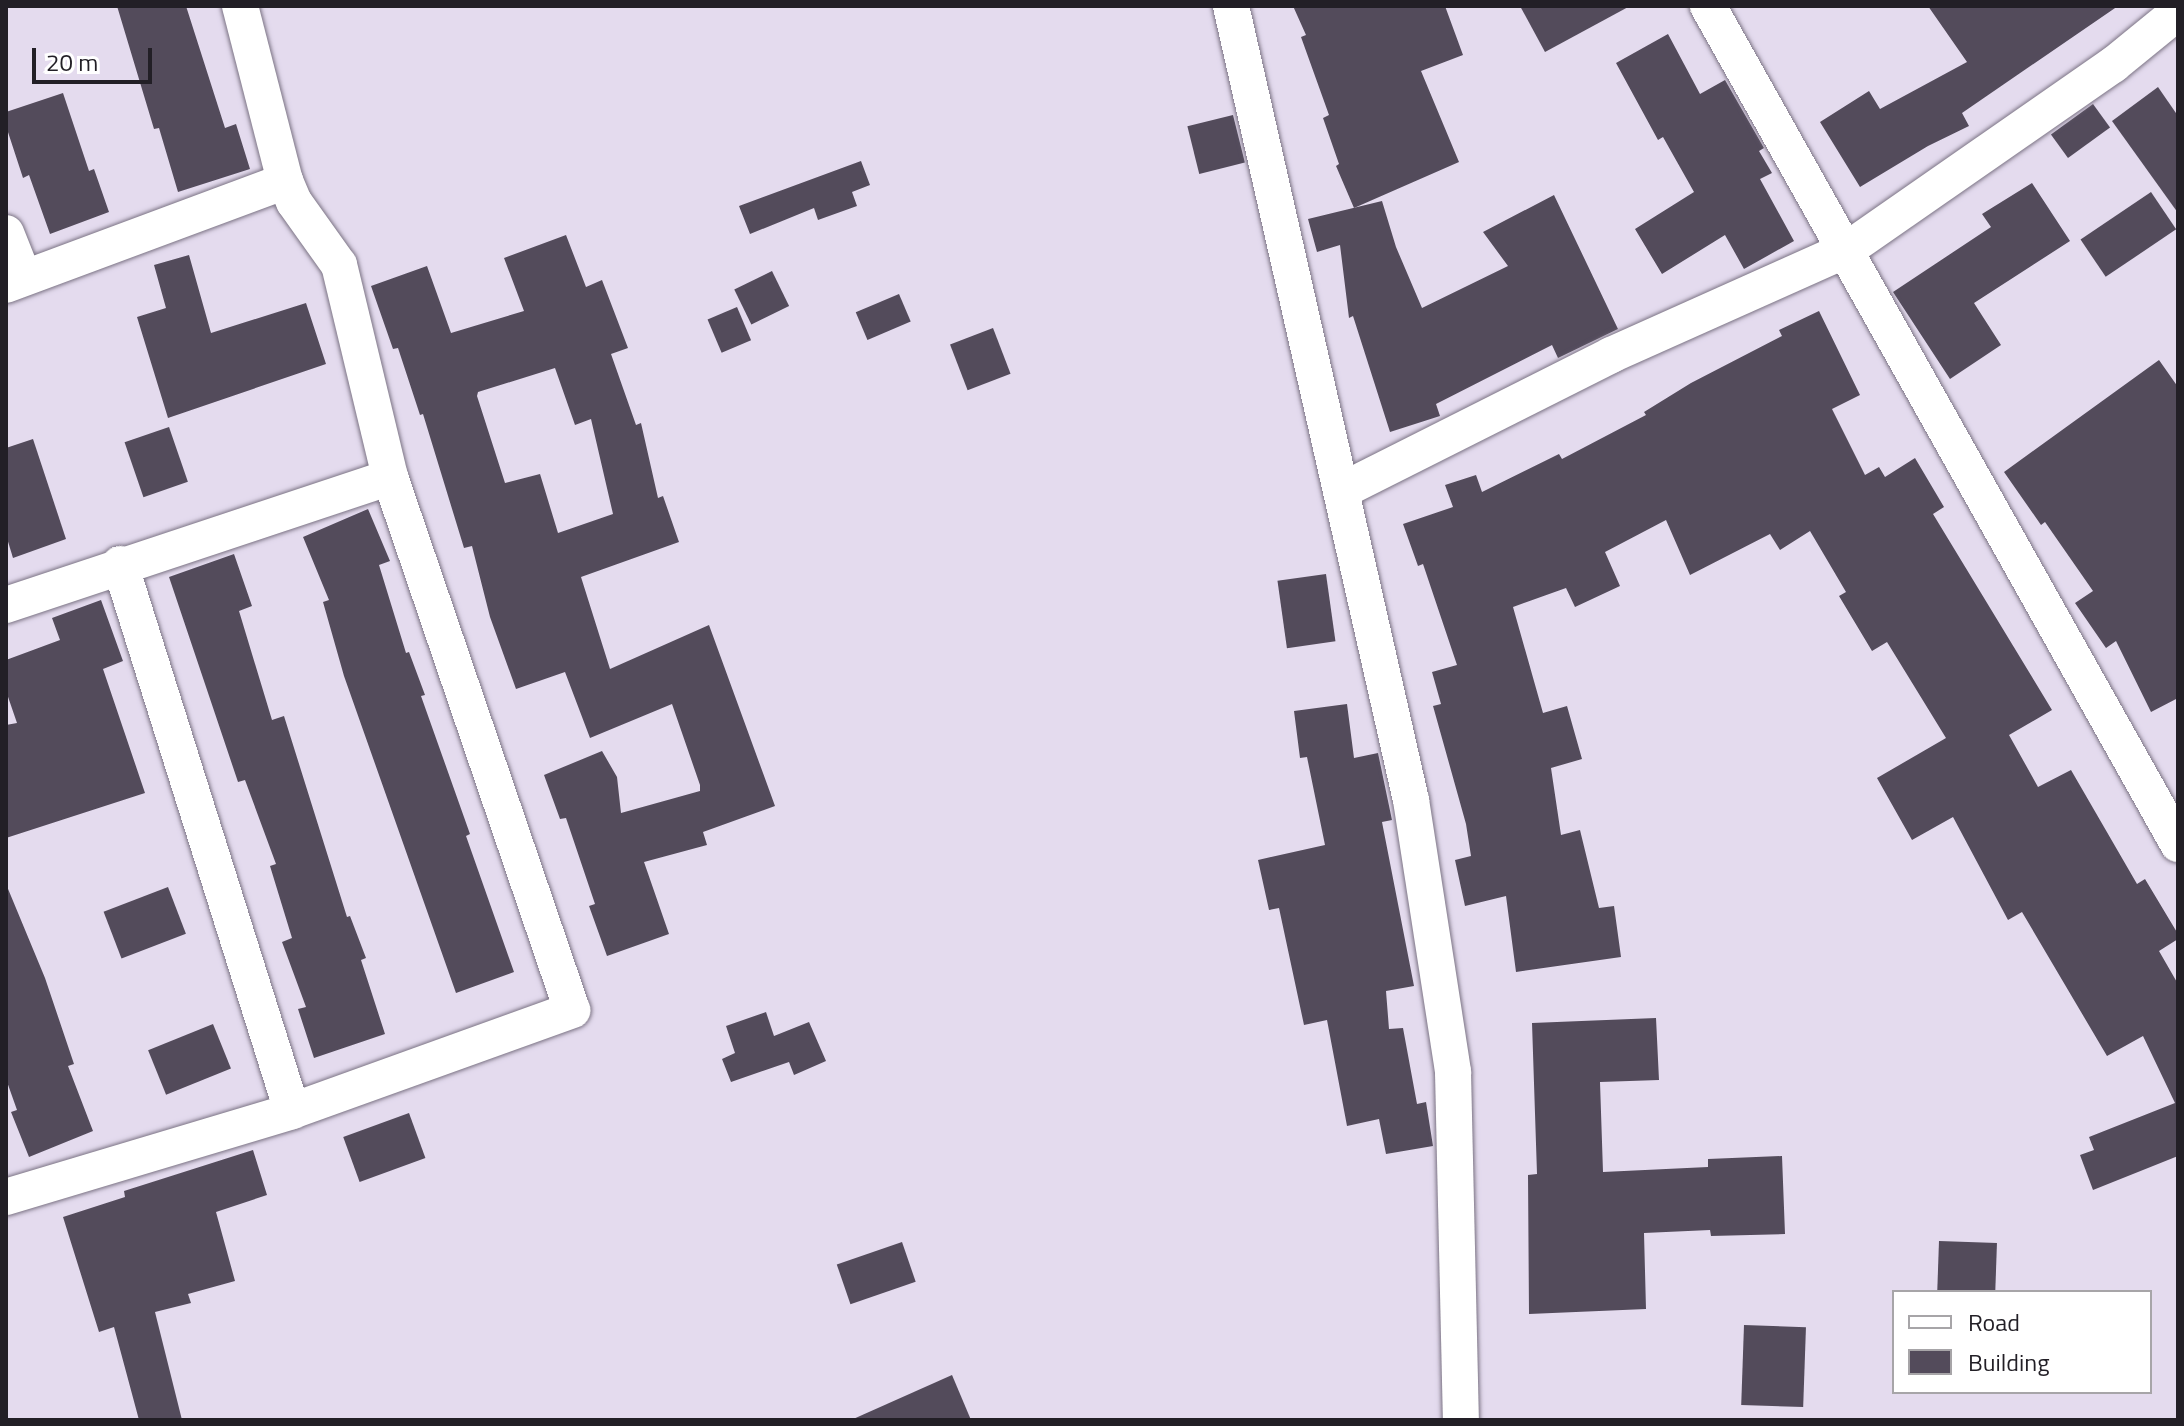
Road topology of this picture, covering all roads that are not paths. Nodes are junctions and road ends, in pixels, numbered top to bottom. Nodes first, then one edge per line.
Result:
1 (240, 6) edge
2 (1231, 6) edge
3 (1708, 6) edge
4 (2178, 12) edge
5 (285, 181) junction
6 (6, 233) edge
7 (1848, 249) junction
8 (15, 282) edge
9 (390, 477) junction
10 (1343, 490) junction
11 (120, 564) junction
12 (6, 605) edge
13 (2178, 844) edge
14 (292, 1111) junction
15 (6, 1197) edge
16 (1461, 1420) edge

1 - 5 street
2 - 10 street
3 - 7 street
4 - 7 street
5 - 8 street
5 - 9 street
6 - 8 street
7 - 10 street
7 - 13 street
9 - 11 street
9 - 14 street
10 - 16 street
11 - 12 street
11 - 14 street
14 - 15 street

